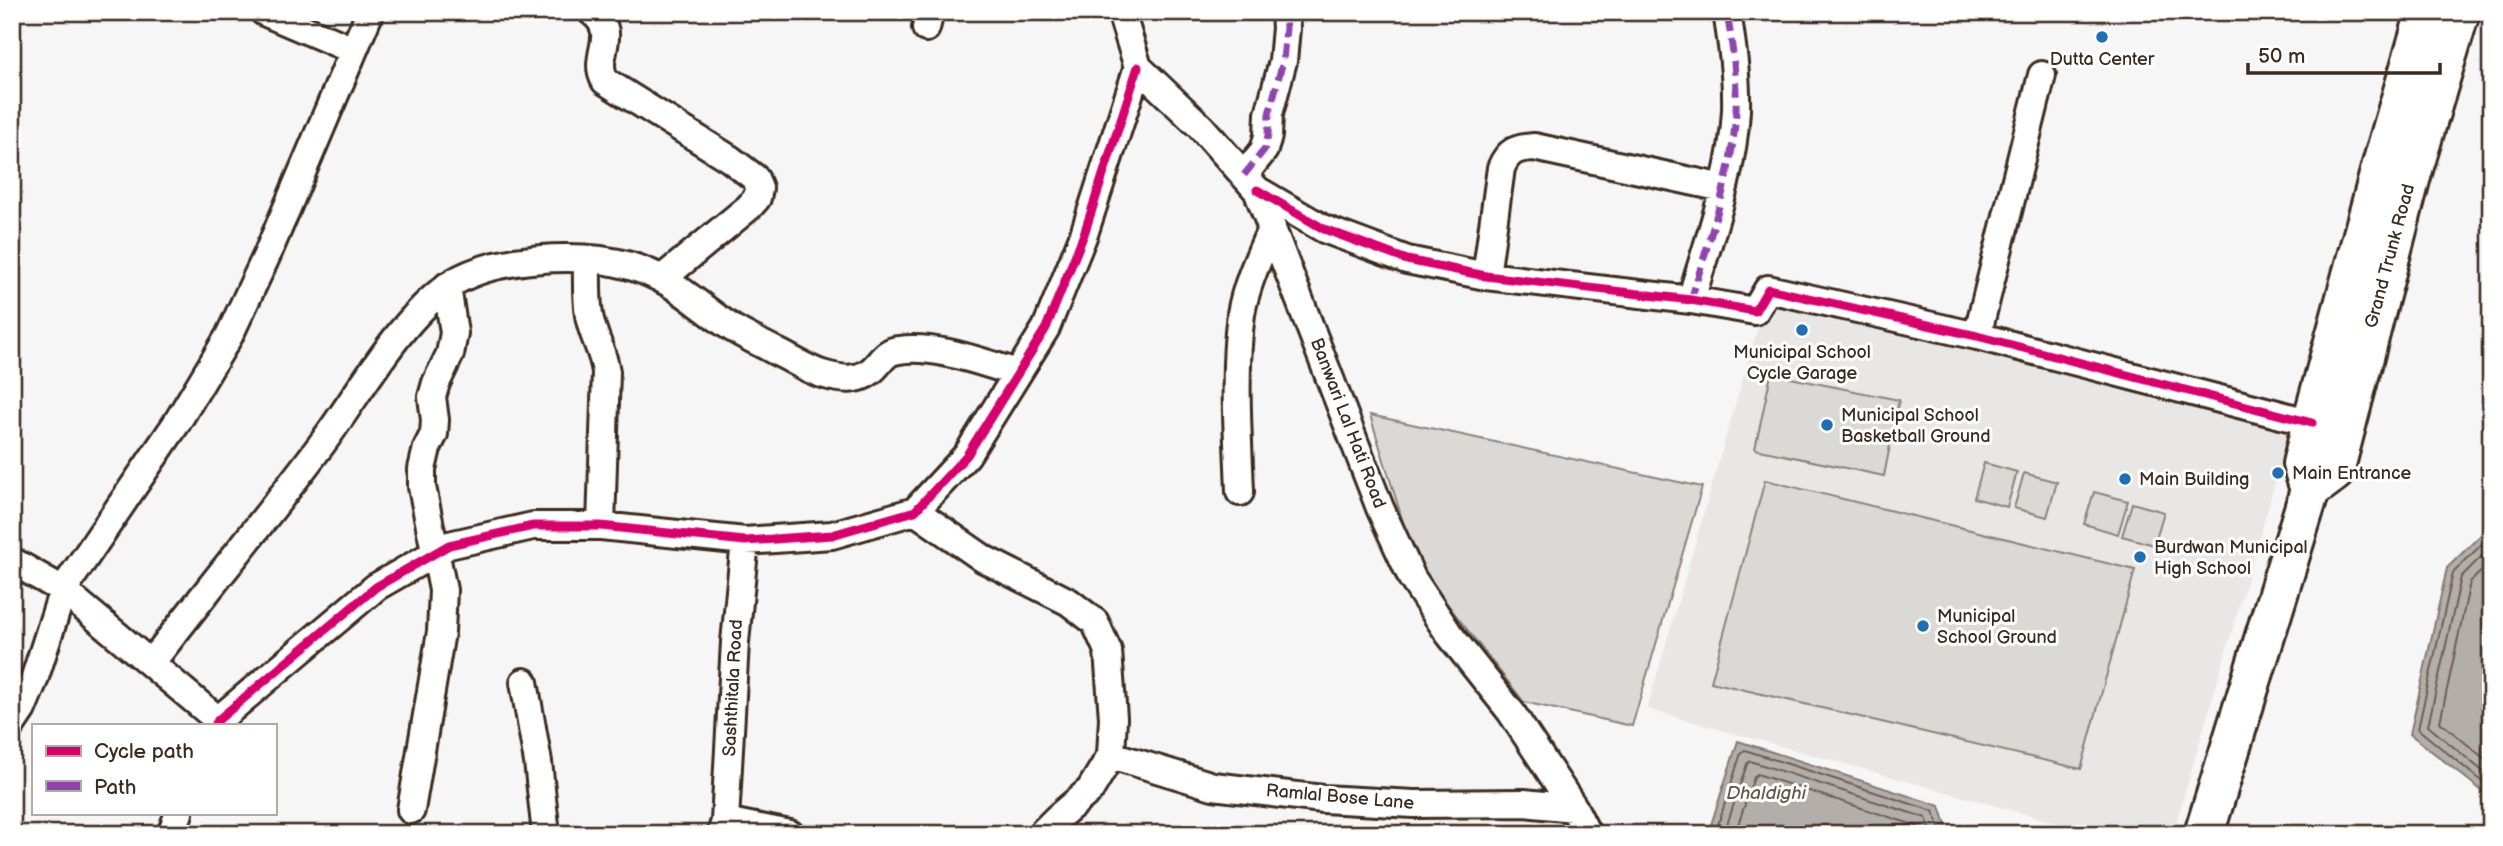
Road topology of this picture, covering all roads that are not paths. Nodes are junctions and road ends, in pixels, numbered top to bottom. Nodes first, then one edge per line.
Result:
1 (264, 12) edge
2 (370, 12) edge
3 (592, 12) edge
4 (1121, 12) edge
5 (1285, 12) edge
6 (1727, 12) edge
7 (2426, 12) edge
8 (2460, 12) edge
9 (353, 50) junction
10 (1138, 67) junction
11 (2042, 75) dead end
12 (1251, 182) junction
13 (1723, 188) junction
14 (1272, 227) junction
15 (587, 260) junction
16 (1486, 276) junction
17 (663, 278) junction
18 (447, 286) junction
19 (1691, 300) junction
20 (1977, 336) junction
21 (1018, 373) junction
22 (2312, 423) junction
23 (2310, 490) junction
24 (1240, 492) dead end
25 (915, 511) junction
26 (601, 526) junction
27 (745, 541) junction
28 (437, 552) junction
29 (12, 561) edge
30 (63, 590) junction
31 (151, 663) junction
32 (524, 682) dead end
33 (16, 713) edge
34 (216, 723) edge
35 (1111, 755) junction
36 (1541, 758) junction
37 (1524, 803) junction
38 (1574, 808) junction
39 (411, 810) dead end
40 (179, 814) edge
41 (723, 827) edge
42 (171, 834) edge
43 (546, 834) edge
44 (790, 834) edge
45 (1041, 834) edge
46 (1587, 834) edge
47 (2204, 834) edge

1 - 9 street
2 - 9 street
3 - 17 street
4 - 10 street, Banwari Lal Hati Road
5 - 12 street
6 - 13 street
7 - 22 highway, Grand Trunk Road
8 - 23 highway, Grand Trunk Road
9 - 30 street
10 - 12 street, Banwari Lal Hati Road
10 - 21 street
11 - 20 street
12 - 14 street, Banwari Lal Hati Road
12 - 16 street
13 - 16 street
13 - 19 street
14 - 24 street
14 - 36 street, Banwari Lal Hati Road
15 - 17 street
15 - 18 street
15 - 26 street
16 - 19 street
17 - 21 street
18 - 28 street
18 - 31 street
19 - 20 street
20 - 22 street
21 - 25 street
22 - 23 highway, Grand Trunk Road
23 - 47 highway, Grand Trunk Road
25 - 27 street
25 - 35 street
26 - 27 street
26 - 28 street
27 - 41 street, Sashthitala Road
28 - 34 street
28 - 39 street
29 - 30 street
30 - 31 street
30 - 33 street
31 - 34 street
32 - 43 street
35 - 37 street, Ramlal Bose Lane
35 - 45 street
36 - 37 street
36 - 38 street, Banwari Lal Hati Road
37 - 38 street, Ramlal Bose Lane
38 - 46 street, Banwari Lal Hati Road
40 - 42 street
41 - 44 street

